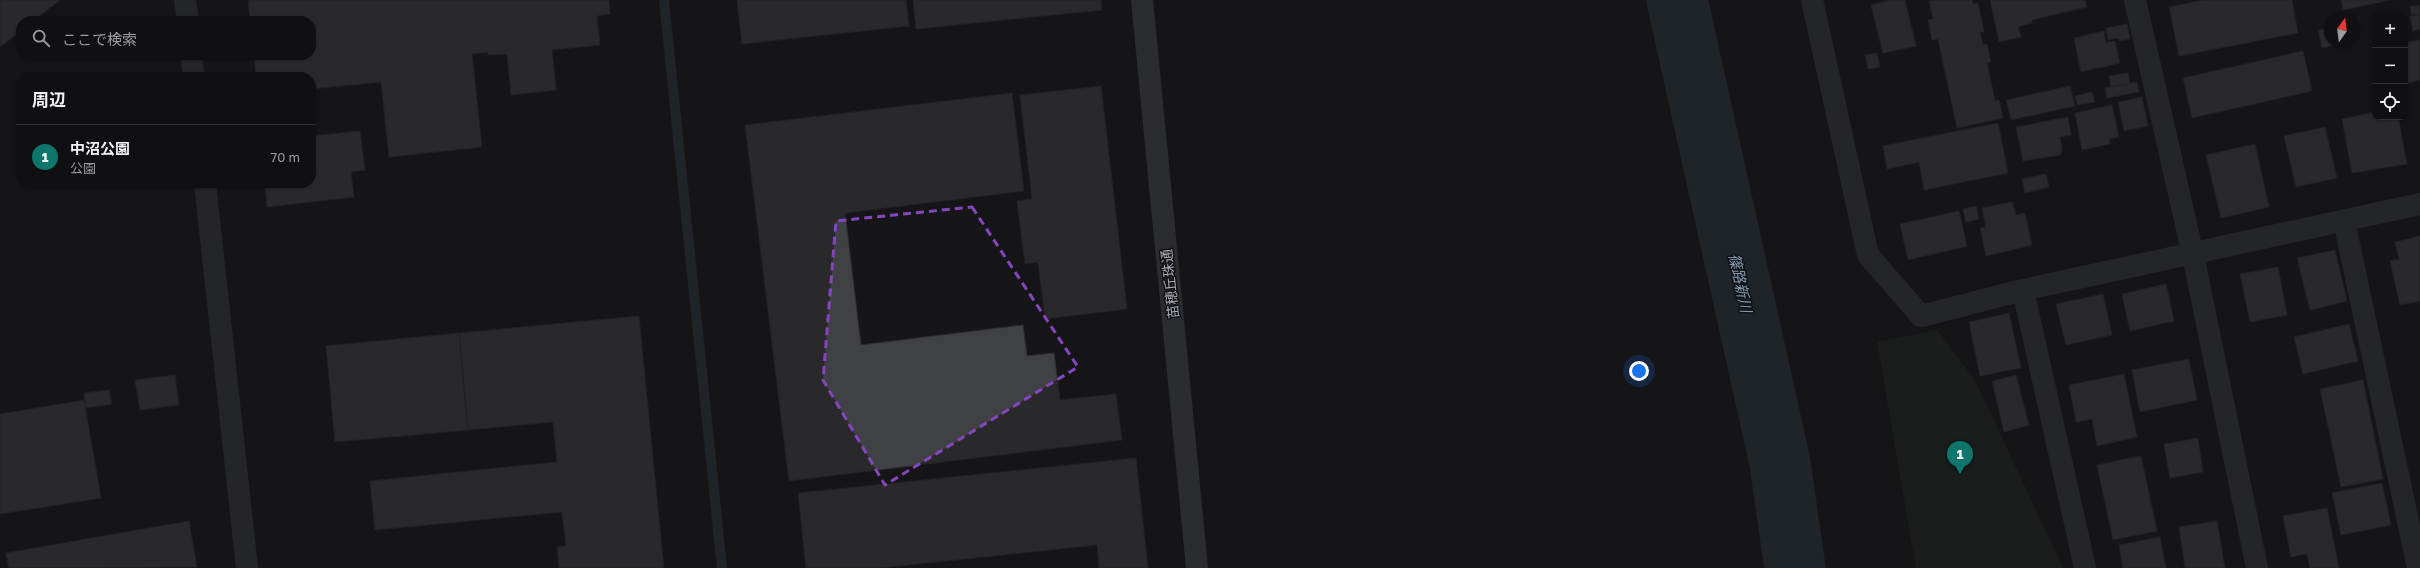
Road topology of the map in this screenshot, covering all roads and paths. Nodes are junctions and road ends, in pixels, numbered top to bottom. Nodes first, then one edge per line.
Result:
1 (185, 0) edge
2 (1142, 0) edge
3 (1812, 0) edge
4 (2135, 0) edge
5 (187, 16) edge
6 (192, 60) edge
7 (193, 72) edge
8 (206, 188) edge
9 (2420, 204) edge
10 (2344, 221) junction
11 (2193, 255) junction
12 (2023, 290) junction
13 (247, 568) edge
14 (1197, 568) edge
15 (2085, 568) edge
16 (2257, 568) edge
17 (2418, 568) edge

1 - 5 street
2 - 14 street, 苗穂丘珠通
3 - 12 street
4 - 11 street
6 - 7 street
8 - 13 street
9 - 10 street
10 - 11 street
10 - 17 street
11 - 12 street
11 - 16 street
12 - 15 street

